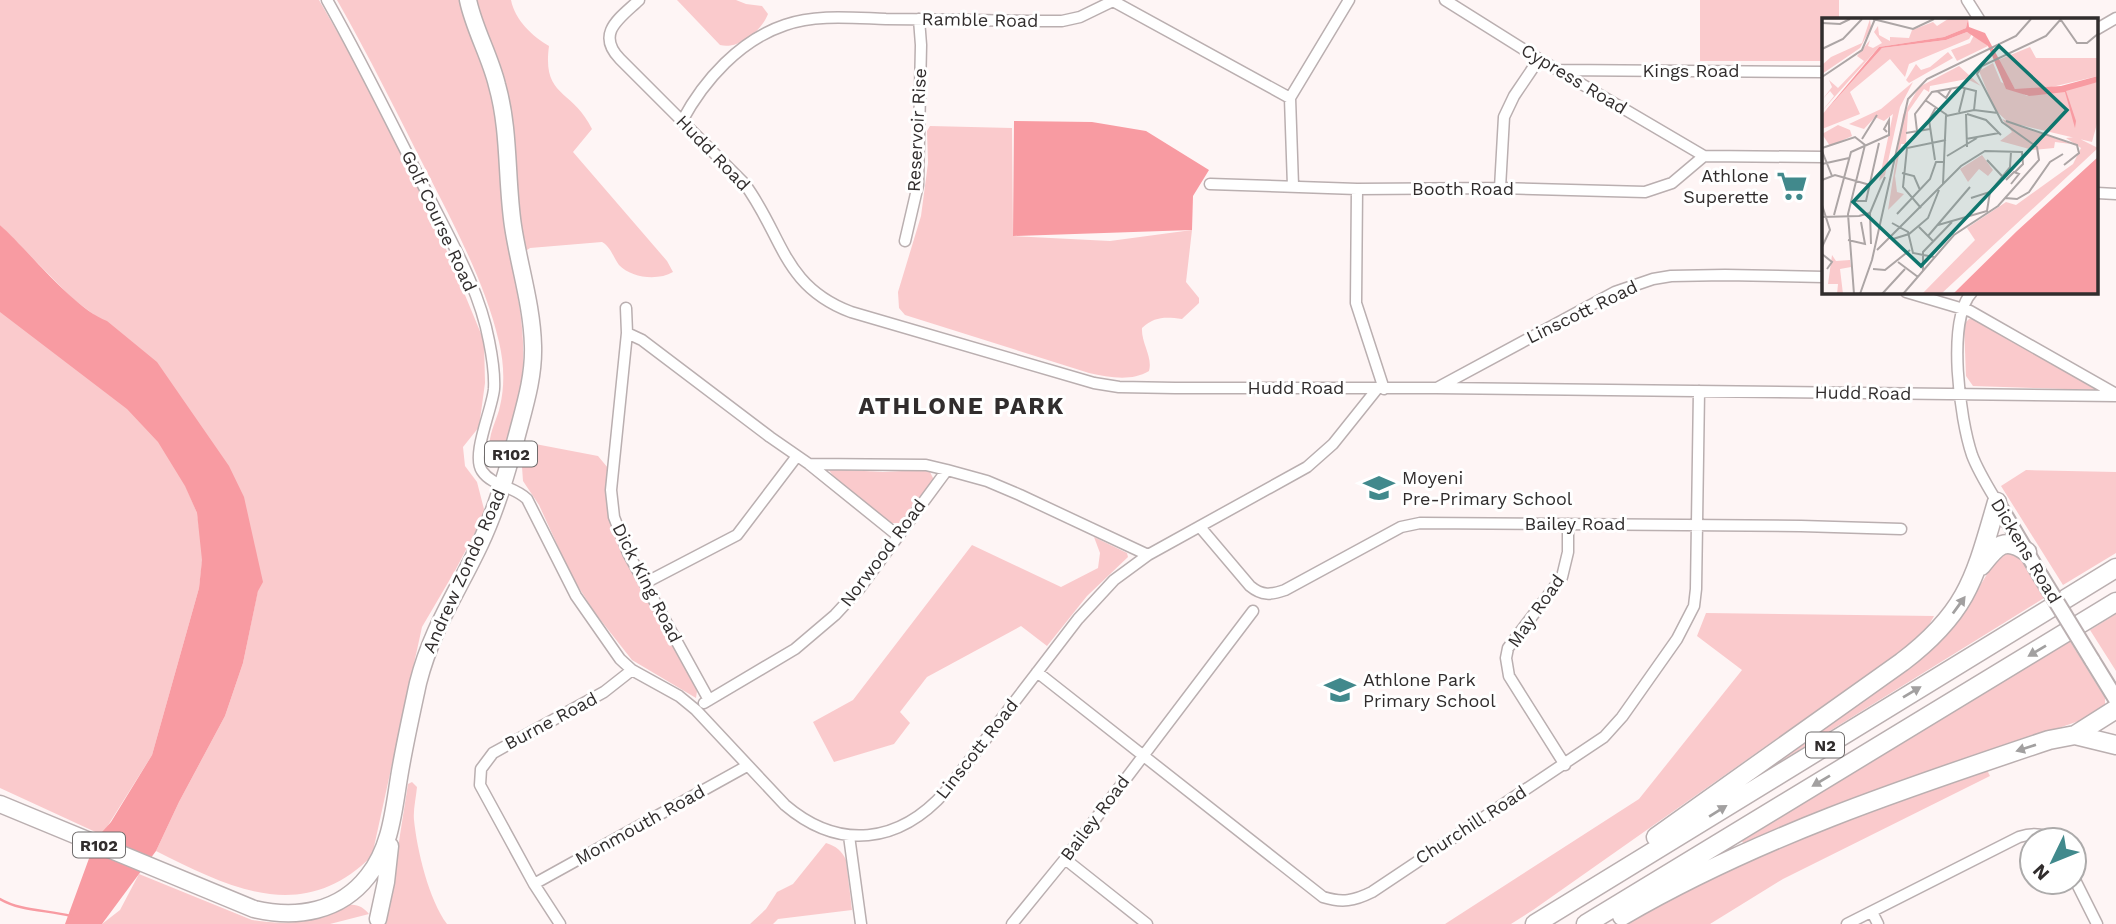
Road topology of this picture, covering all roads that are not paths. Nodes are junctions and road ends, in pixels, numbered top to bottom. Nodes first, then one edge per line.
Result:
1 (327, 0) edge
2 (468, 0) edge
3 (639, 0) edge
4 (1114, 0) edge
5 (1349, 0) edge
6 (1445, 0) edge
7 (1967, 0) edge
8 (1978, 18) edge
9 (2116, 18) edge
10 (919, 19) junction
11 (2098, 28) edge
12 (1539, 59) junction
13 (1558, 70) junction
14 (1822, 72) edge
15 (1290, 98) junction
16 (682, 121) junction
17 (1704, 156) junction
18 (1822, 157) edge
19 (1210, 184) dead end
20 (1293, 186) junction
21 (1500, 188) junction
22 (1357, 189) junction
23 (2098, 193) edge
24 (2116, 194) edge
25 (905, 241) dead end
26 (1822, 277) edge
27 (1914, 294) edge
28 (1971, 294) edge
29 (1963, 307) junction
30 (626, 308) dead end
31 (626, 333) junction
32 (1436, 388) junction
33 (1380, 389) junction
34 (1699, 391) junction
35 (1960, 394) junction
36 (2116, 395) edge
37 (797, 456) junction
38 (809, 464) junction
39 (947, 470) junction
40 (503, 485) junction
41 (1997, 502) junction
42 (1568, 524) junction
43 (1699, 526) junction
44 (1200, 527) junction
45 (1902, 529) dead end
46 (897, 535) junction
47 (2027, 552) junction
48 (1148, 555) junction
49 (2116, 568) edge
50 (1977, 571) junction
51 (645, 583) junction
52 (2116, 602) edge
53 (1252, 611) dead end
54 (632, 670) junction
55 (1037, 672) junction
56 (2116, 699) edge
57 (709, 700) junction
58 (696, 709) junction
59 (2116, 709) edge
60 (2075, 735) junction
61 (2116, 745) edge
62 (1143, 755) junction
63 (1565, 765) junction
64 (747, 766) junction
65 (1, 804) edge
66 (849, 836) junction
67 (388, 837) junction
68 (2018, 838) edge
69 (1065, 859) junction
70 (534, 884) junction
71 (2083, 896) edge
72 (1555, 912) junction
73 (1872, 912) junction
74 (378, 919) dead end
75 (560, 924) edge
76 (861, 924) edge
77 (1013, 924) edge
78 (1147, 924) edge
79 (1535, 924) edge
80 (1586, 924) edge
81 (1607, 924) edge
82 (1847, 924) edge
83 (1878, 924) edge
84 (2097, 924) edge

1 - 40 street, Golf Course Road
2 - 40 main road, Andrew Zondo Road / R102
3 - 16 street, Hudd Road
4 - 10 street, Ramble Road
4 - 15 street, Ramble Road
5 - 15 street
6 - 12 street, Cypress Road
7 - 8 street
9 - 11 street
10 - 16 street, Ramble Road
10 - 25 street, Reservoir Rise
12 - 13 street, Cypress Road
12 - 21 street
13 - 14 street, Kings Road
13 - 17 street, Cypress Road
15 - 20 street
16 - 33 street, Hudd Road
17 - 18 street
17 - 21 street, Booth Road
19 - 20 street, Booth Road
20 - 22 street, Booth Road
21 - 22 street, Booth Road
22 - 33 street
23 - 24 street
26 - 32 street, Linscott Road
27 - 29 street
28 - 29 street
29 - 35 street, Dickens Road
29 - 36 street
30 - 31 street, Dick King Road
31 - 37 street
31 - 51 street, Dick King Road
32 - 33 street, Hudd Road
32 - 34 street, Hudd Road
33 - 44 street, Linscott Road
34 - 35 street, Hudd Road
34 - 43 street, Churchill Road
35 - 36 street, Hudd Road
35 - 41 street, Dickens Road
37 - 38 street
37 - 51 street
38 - 39 street
38 - 46 street
39 - 46 street, Norwood Road
39 - 48 street
40 - 54 street, Linscott Road
40 - 67 main road, Andrew Zondo Road / R102
41 - 47 street, Dickens Road
41 - 50 highway
42 - 43 street, Bailey Road
42 - 44 street, Bailey Road
42 - 63 street, May Road
43 - 45 street, Bailey Road
43 - 63 street, Churchill Road
44 - 48 street, Linscott Road
46 - 57 street, Norwood Road
47 - 50 highway
47 - 56 street, Dickens Road, bridge
48 - 55 street, Linscott Road
72 -> 49 highway, N2
72 -> 50 highway
51 - 57 street, Dick King Road
52 -> 80 highway, N2
53 - 62 street, Bailey Road
54 - 58 street, Linscott Road
54 - 70 street, Burne Road
55 - 62 street, Churchill Road
55 - 66 street, Linscott Road
57 - 58 street, Norwood Road
58 - 64 street, Linscott Road
59 - 60 highway
60 - 61 highway
60 -> 81 highway
62 - 63 street, Churchill Road
62 - 69 street, Bailey Road
64 - 66 street, Linscott Road
64 - 70 street, Monmouth Road
65 - 67 main road, Andrew Zondo Road / R102
66 - 76 street
67 - 74 main road
68 - 73 street
69 - 77 street, Bailey Road
69 - 78 street
70 - 75 street, Burne Road
71 - 84 street
72 - 79 highway, N2
73 - 82 street
73 - 83 street

